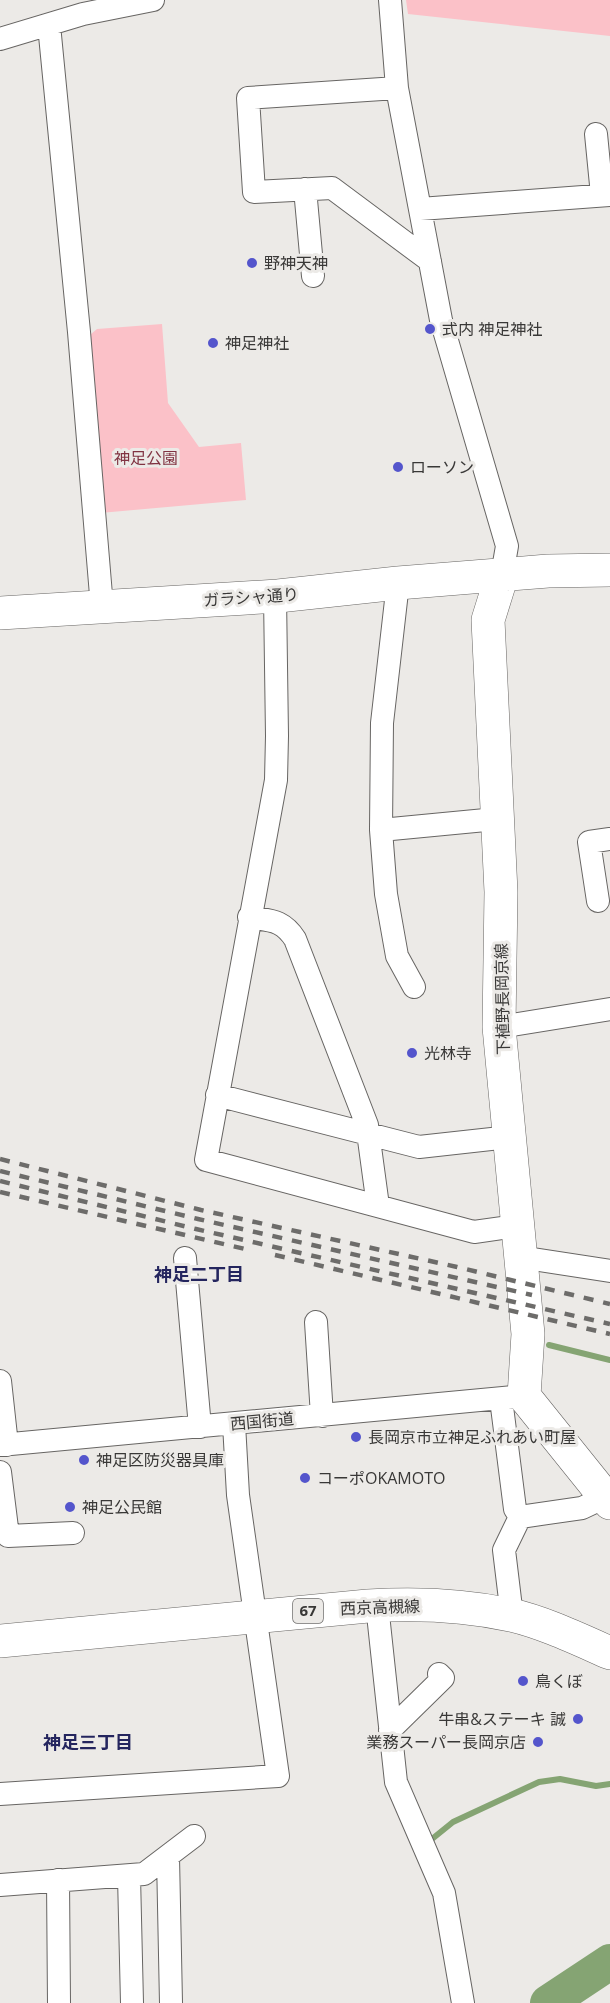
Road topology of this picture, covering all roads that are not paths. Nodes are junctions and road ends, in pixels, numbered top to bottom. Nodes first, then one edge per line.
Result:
1 (153, 0) edge
2 (390, 0) edge
3 (49, 25) junction
4 (0, 39) edge
5 (397, 88) junction
6 (596, 134) dead end
7 (306, 189) junction
8 (606, 195) edge
9 (420, 208) junction
10 (430, 261) junction
11 (313, 276) dead end
12 (610, 570) edge
13 (502, 575) junction
14 (398, 583) junction
15 (275, 596) junction
16 (102, 607) junction
17 (0, 613) edge
18 (496, 819) junction
19 (381, 830) junction
20 (610, 839) edge
21 (598, 901) dead end
22 (249, 917) junction
23 (414, 987) dead end
24 (610, 1009) edge
25 (499, 1027) junction
26 (217, 1095) junction
27 (368, 1134) junction
28 (510, 1137) junction
29 (378, 1206) junction
30 (519, 1241) junction
31 (185, 1258) dead end
32 (610, 1271) edge
33 (316, 1322) dead end
34 (0, 1381) edge
35 (513, 1398) junction
36 (322, 1416) junction
37 (234, 1424) junction
38 (200, 1427) junction
39 (4, 1445) edge
40 (0, 1472) edge
41 (608, 1500) edge
42 (520, 1517) junction
43 (73, 1533) dead end
44 (377, 1605) junction
45 (256, 1616) junction
46 (512, 1616) junction
47 (0, 1641) edge
48 (610, 1653) edge
49 (439, 1674) dead end
50 (390, 1730) junction
51 (0, 1794) edge
52 (194, 1836) dead end
53 (168, 1857) junction
54 (129, 1876) junction
55 (58, 1880) junction
56 (0, 1885) edge
57 (59, 2003) edge
58 (132, 2003) edge
59 (171, 2003) edge
60 (463, 2003) edge

1 - 3 street
2 - 5 street
3 - 4 street
3 - 16 street
5 - 7 street
5 - 9 street
6 - 8 street
7 - 10 street
7 - 11 street
8 - 9 street
9 - 10 street
10 - 13 street
12 - 13 main road
13 - 14 main road, ガラシャ通り
13 - 18 main road, 下植野長岡京線
14 - 15 main road, ガラシャ通り
14 - 19 street
15 - 16 main road, ガラシャ通り
15 - 22 street
16 - 17 main road, ガラシャ通り
18 - 19 street
18 - 25 main road, 下植野長岡京線
19 - 23 street
20 - 21 street
22 - 26 street
22 - 27 street
24 - 25 street
25 - 28 main road, 下植野長岡京線
26 - 27 street
26 - 29 street
27 - 28 street
27 - 29 street
28 - 30 main road, 下植野長岡京線
29 - 30 street
30 - 32 street
30 - 35 main road, 下植野長岡京線
31 - 38 street
33 - 36 street
34 - 39 street
35 - 36 street, 西国街道
35 - 41 main road
35 - 42 street
36 - 37 street, 西国街道
37 - 38 street, 西国街道
37 - 45 street
38 - 39 street, 西国街道
40 - 43 street
41 - 42 street
42 - 46 street
44 - 45 main road, 西京高槻線 / 67
44 - 46 main road, 西京高槻線 / 67
44 - 50 street
45 - 47 main road, 西京高槻線 / 67
45 - 51 street
46 - 48 main road, 西京高槻線 / 67
49 - 50 street
50 - 60 street
52 - 53 street
53 - 54 street
53 - 59 street
54 - 55 street
54 - 58 street
55 - 56 street
55 - 57 street

